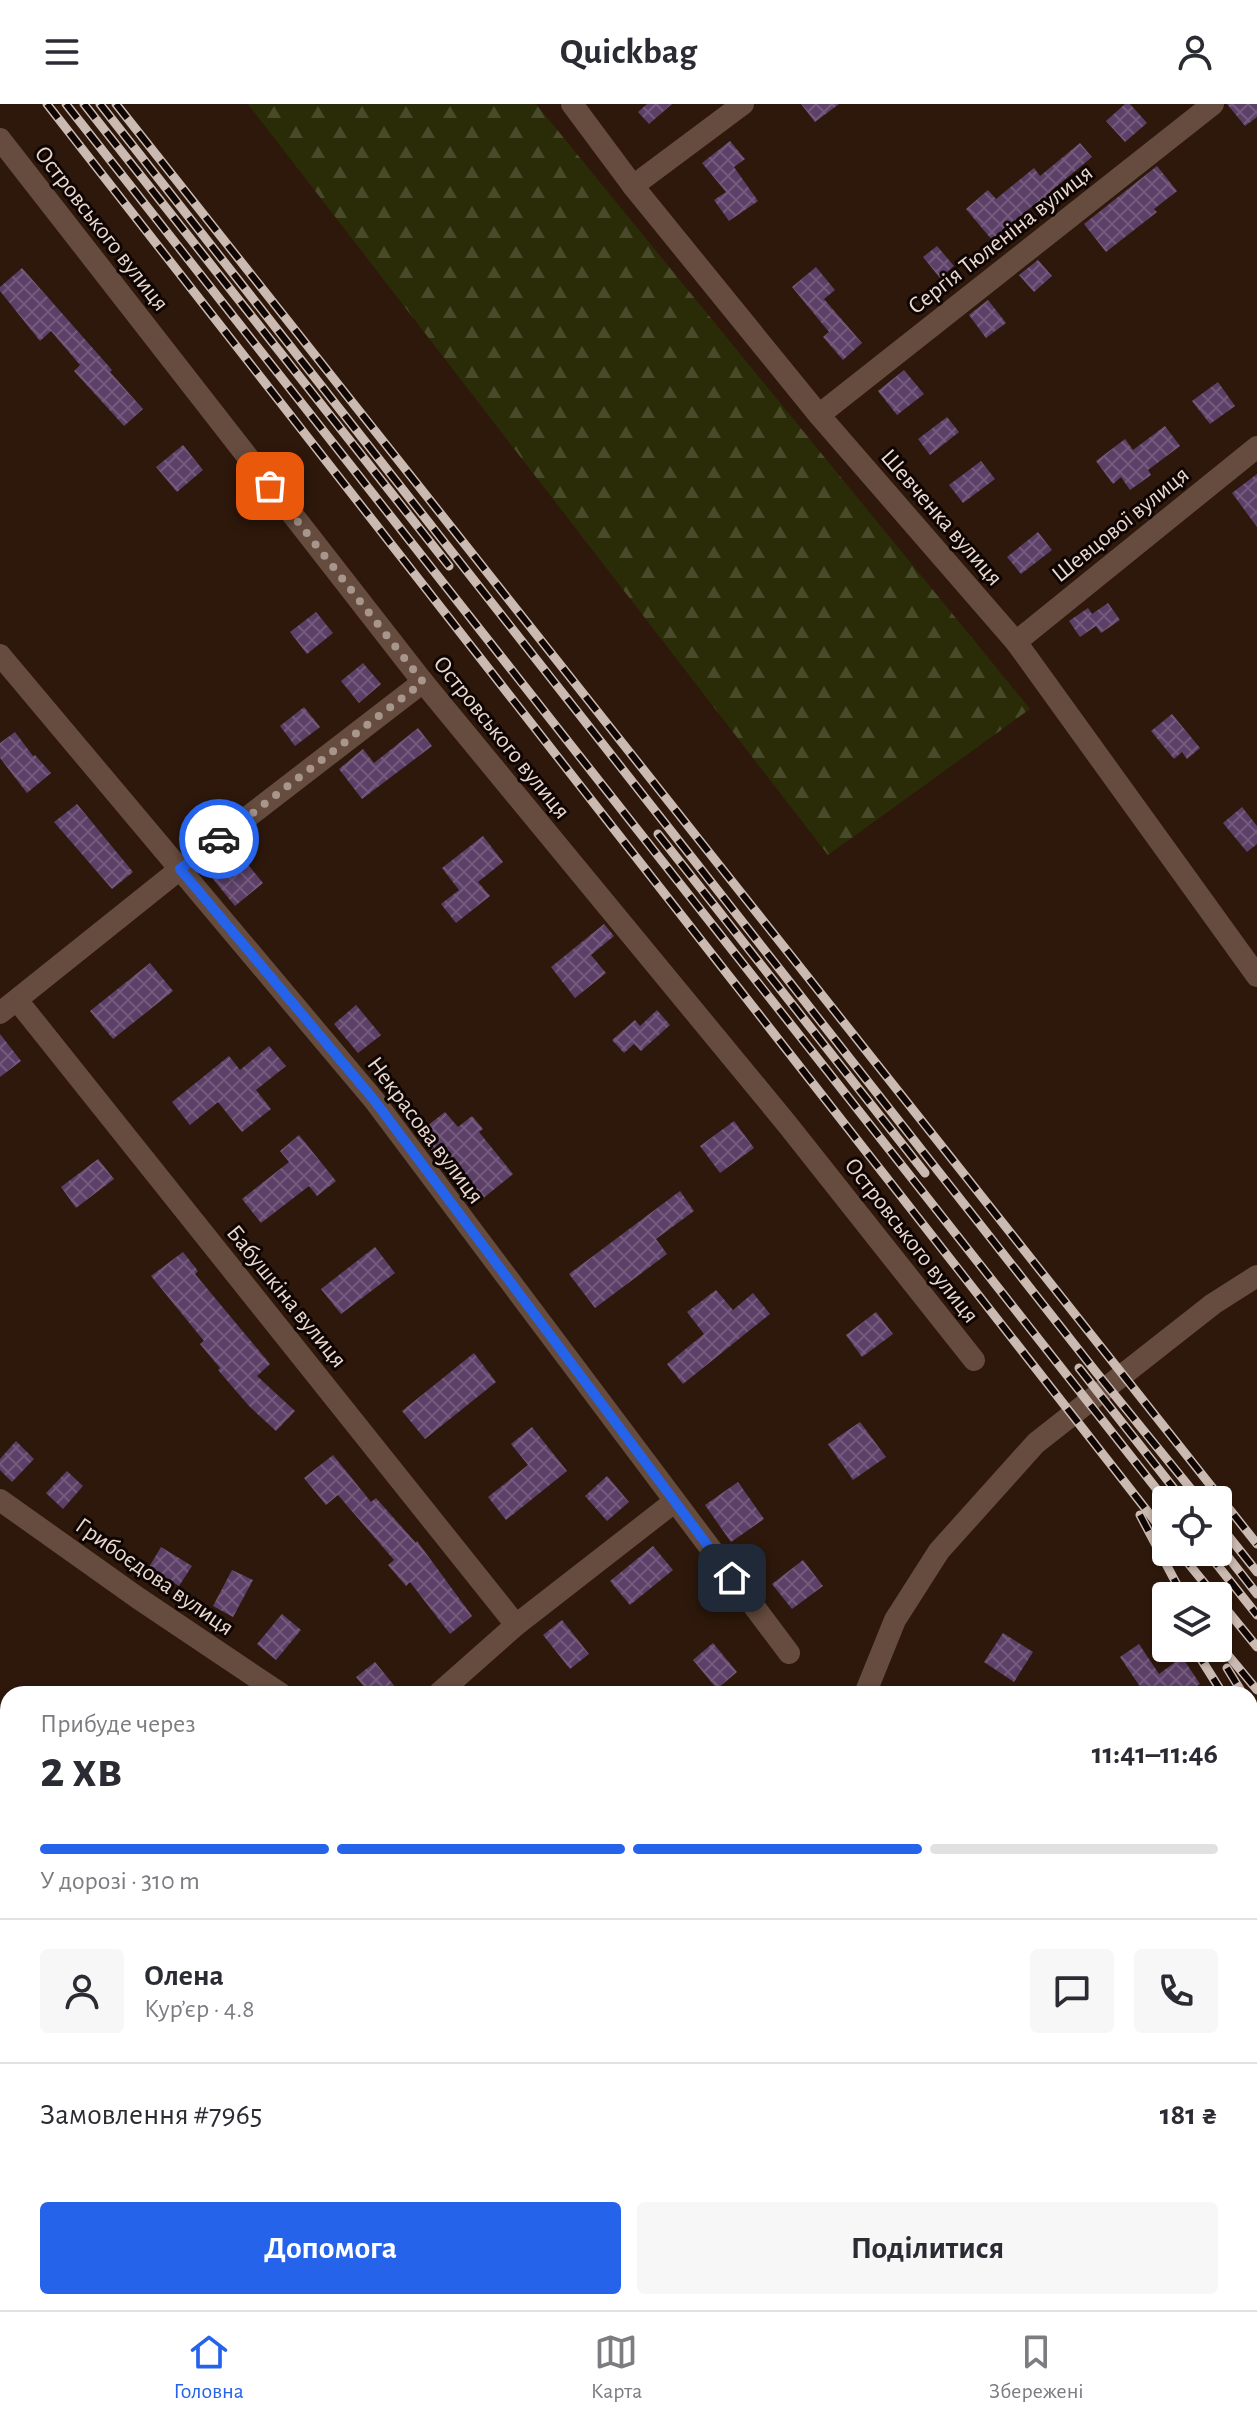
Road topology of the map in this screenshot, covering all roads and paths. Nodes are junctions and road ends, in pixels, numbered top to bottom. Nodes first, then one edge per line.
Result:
1 (572, 104) edge
2 (743, 104) edge
3 (1213, 104) edge
4 (0, 139) edge
5 (633, 186) junction
6 (819, 415) junction
7 (1257, 447) edge
8 (1016, 642) junction
9 (0, 655) edge
10 (423, 682) junction
11 (180, 869) junction
12 (1257, 976) edge
13 (9, 1006) edge
14 (1257, 1276) edge
15 (974, 1360) dead end
16 (0, 1500) edge
17 (674, 1502) junction
18 (516, 1625) junction
19 (789, 1653) dead end
20 (269, 1686) edge
21 (447, 1686) edge
22 (868, 1686) edge

1 - 5 street, Шевченка вулиця
2 - 5 street
3 - 6 street, Сергія Тюленіна вулиця
4 - 10 street, Островського вулиця
5 - 6 street, Шевченка вулиця
6 - 8 street, Шевченка вулиця
7 - 8 street, Шевцової вулиця
8 - 12 street, Шевченка вулиця
9 - 11 street, Некрасова вулиця
10 - 11 street
10 - 15 street, Островського вулиця
11 - 13 street
11 - 17 street, Некрасова вулиця
13 - 18 street, Бабушкіна вулиця
14 - 22 street
16 - 20 street, Грибоєдова вулиця
17 - 18 street
17 - 19 street, Некрасова вулиця
18 - 21 street

